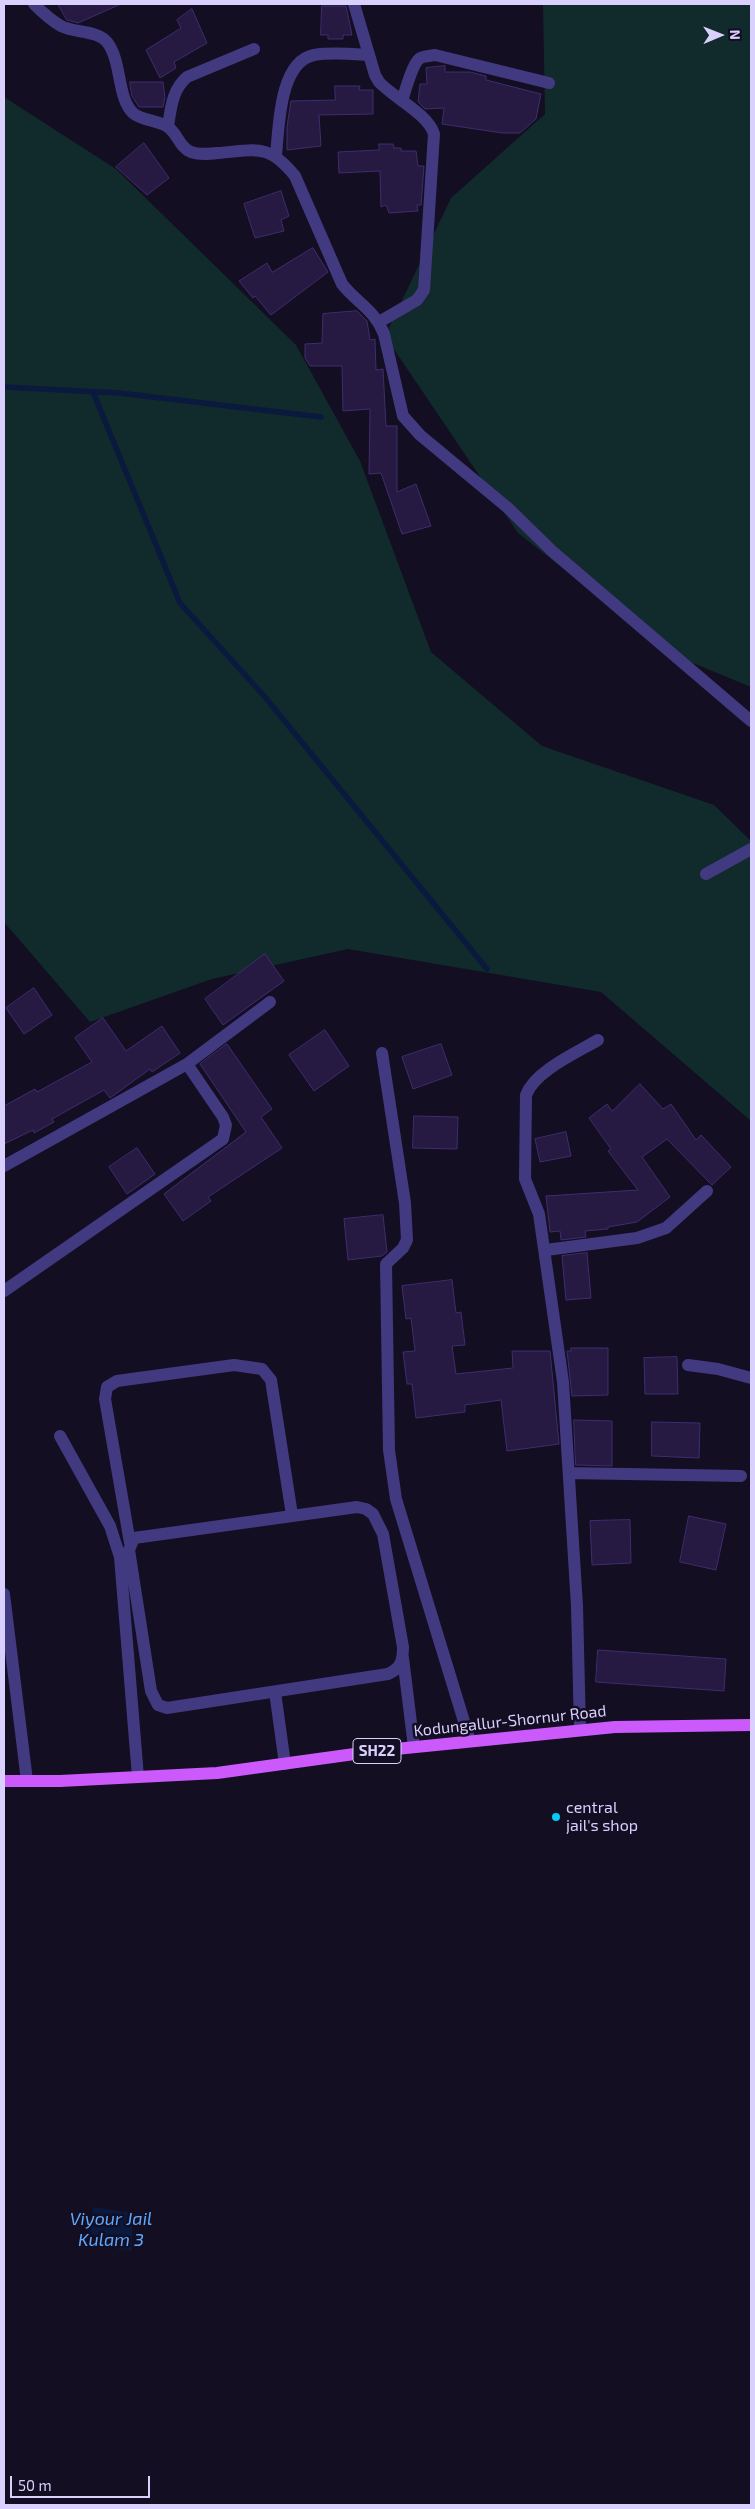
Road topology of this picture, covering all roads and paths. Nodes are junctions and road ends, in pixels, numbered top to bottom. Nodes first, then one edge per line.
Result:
1 (34, 4) edge
2 (354, 4) edge
3 (254, 49) dead end
4 (369, 55) junction
5 (549, 83) dead end
6 (402, 102) junction
7 (168, 126) junction
8 (276, 155) junction
9 (379, 322) junction
10 (751, 720) edge
11 (751, 849) edge
12 (706, 874) dead end
13 (270, 1002) dead end
14 (598, 1040) dead end
15 (382, 1053) dead end
16 (187, 1064) junction
17 (4, 1166) edge
18 (707, 1191) dead end
19 (546, 1250) junction
20 (4, 1291) edge
21 (688, 1365) dead end
22 (751, 1378) edge
23 (60, 1436) dead end
24 (569, 1473) junction
25 (742, 1476) dead end
26 (292, 1515) junction
27 (130, 1543) junction
28 (4, 1594) edge
29 (403, 1658) junction
30 (275, 1692) junction
31 (751, 1725) edge
32 (580, 1730) junction
33 (470, 1741) junction
34 (414, 1747) junction
35 (285, 1764) junction
36 (138, 1777) junction
37 (4, 1780) edge
38 (27, 1781) junction

1 - 7 street
2 - 4 street
3 - 7 street
4 - 6 street
4 - 8 street
5 - 6 street
6 - 9 street
7 - 8 street
8 - 9 street
9 - 10 street
11 - 12 street
13 - 16 street
14 - 19 street
15 - 33 street
16 - 17 street
16 - 20 street
18 - 19 street
19 - 24 street
21 - 22 street
23 - 36 street
24 - 25 street
24 - 32 street
26 - 27 street
26 - 27 street
26 - 29 street
27 - 30 street
28 - 38 street
29 - 30 street
29 - 34 street
30 - 35 street
31 - 32 main road, Kodungallur-Shornur Road / SH22
32 - 33 main road, Kodungallur-Shornur Road / SH22
33 - 34 main road, Kodungallur-Shornur Road / SH22
34 - 35 main road, Kodungallur-Shornur Road / SH22
35 - 36 main road, Kodungallur-Shornur Road / SH22
36 - 38 main road, Kodungallur-Shornur Road / SH22
37 - 38 main road, Kodungallur-Shornur Road / SH22

